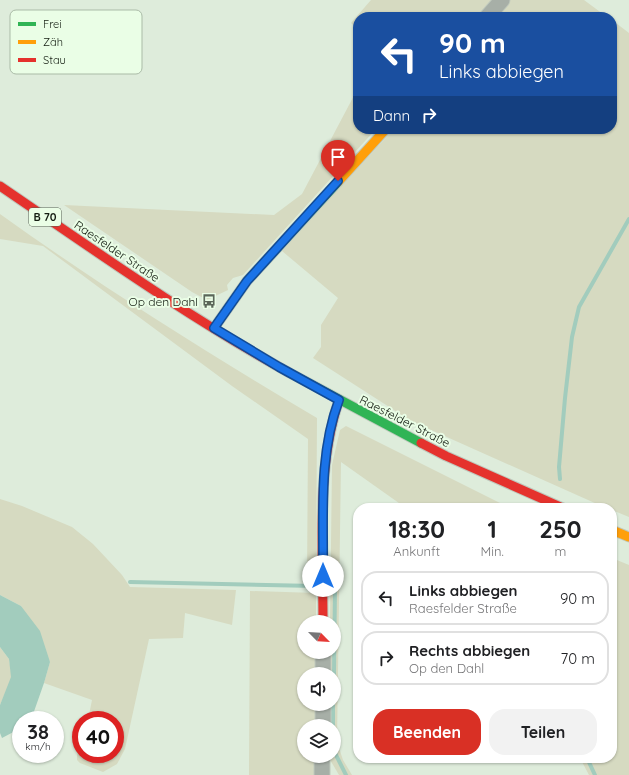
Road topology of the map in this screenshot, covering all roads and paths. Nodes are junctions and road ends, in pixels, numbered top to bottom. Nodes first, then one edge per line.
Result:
1 (502, 0) edge
2 (491, 12) edge
3 (381, 134) edge
4 (0, 186) edge
5 (214, 328) junction
6 (339, 400) junction
7 (552, 503) edge
8 (617, 532) edge
9 (629, 537) edge
10 (323, 615) edge
11 (322, 763) edge
12 (322, 775) edge

1 - 2 street
3 - 5 main road
4 - 5 main road, Raesfelder Straße / B 70
5 - 6 main road, Raesfelder Straße / B 70
6 - 7 main road, Raesfelder Straße / B 70
6 - 10 main road
8 - 9 main road
11 - 12 street

